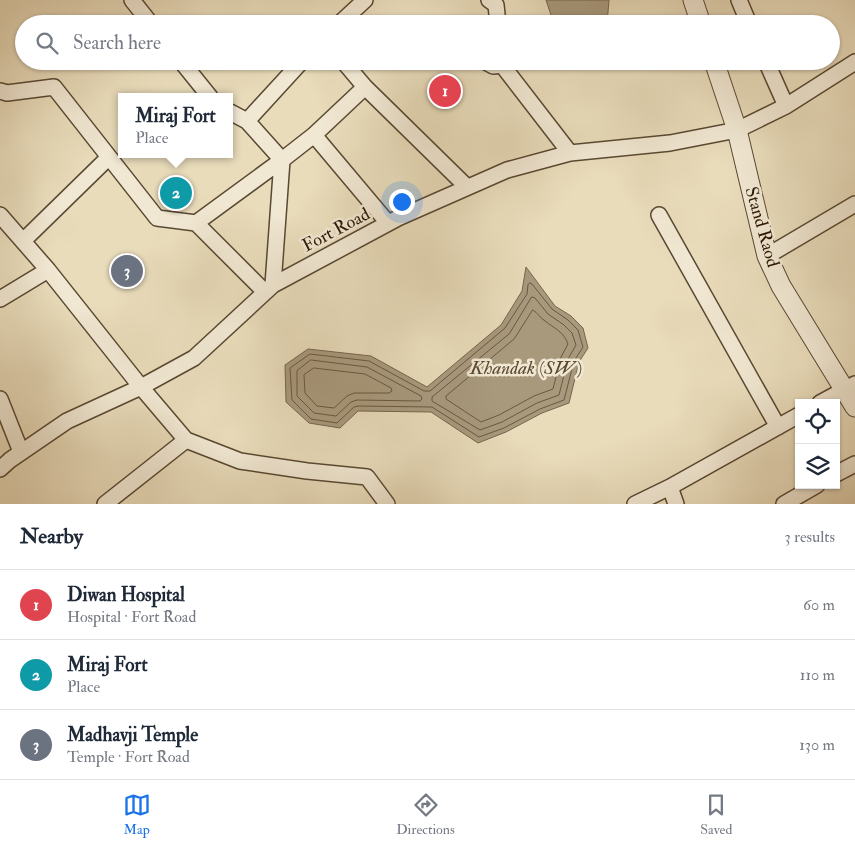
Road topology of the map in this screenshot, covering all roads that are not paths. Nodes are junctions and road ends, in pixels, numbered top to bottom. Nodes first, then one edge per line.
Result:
1 (132, 0) edge
2 (365, 0) edge
3 (490, 0) edge
4 (693, 0) edge
5 (739, 0) edge
6 (144, 15) edge
7 (349, 15) edge
8 (497, 15) edge
9 (698, 15) edge
10 (745, 15) edge
11 (855, 62) edge
12 (188, 70) edge
13 (294, 70) edge
14 (351, 70) edge
15 (507, 70) edge
16 (717, 70) edge
17 (770, 70) edge
18 (365, 87) junction
19 (0, 92) edge
20 (207, 93) edge
21 (786, 106) junction
22 (233, 114) edge
23 (247, 121) junction
24 (737, 130) junction
25 (314, 135) junction
26 (570, 152) junction
27 (109, 157) junction
28 (282, 160) junction
29 (467, 187) junction
30 (855, 204) edge
31 (0, 215) edge
32 (659, 215) dead end
33 (196, 223) junction
34 (388, 223) junction
35 (23, 241) junction
36 (767, 256) junction
37 (48, 270) junction
38 (269, 288) junction
39 (0, 299) edge
40 (850, 386) edge
41 (141, 387) junction
42 (0, 399) edge
43 (827, 399) edge
44 (855, 407) edge
45 (795, 417) edge
46 (778, 427) junction
47 (186, 440) junction
48 (21, 452) junction
49 (855, 464) edge
50 (0, 469) edge
51 (840, 472) edge
52 (670, 486) junction
53 (810, 489) edge
54 (105, 504) edge
55 (387, 504) edge
56 (635, 504) edge
57 (676, 504) edge
58 (784, 504) edge

1 - 6 street
2 - 7 street
3 - 8 street
4 - 9 street
5 - 10 street
11 - 21 street, Fort Road
12 - 20 street
13 - 23 street
14 - 18 street
15 - 26 street
16 - 24 street, Stand Raod
17 - 21 street
18 - 25 street
18 - 29 street
19 - 27 street
21 - 24 street, Fort Road
22 - 23 street
23 - 28 street
24 - 26 street, Fort Road
24 - 36 street, Stand Raod
25 - 28 street
25 - 34 street
26 - 29 street, Fort Road
27 - 33 street
27 - 35 street
28 - 33 street
28 - 38 street
29 - 34 street, Fort Road
30 - 36 street
31 - 35 street
32 - 46 street
33 - 38 street
34 - 38 street, Fort Road
35 - 37 street
36 - 40 street, Stand Raod
37 - 39 street
37 - 41 street
38 - 41 street, Fort Road
40 - 43 street
40 - 44 street, Stand Raod
41 - 47 street
41 - 48 street, Fort Road
42 - 48 street
45 - 46 street
46 - 52 street
47 - 54 street
47 - 55 street
48 - 50 street, Fort Road
49 - 51 street
52 - 56 street
52 - 57 street
53 - 58 street

